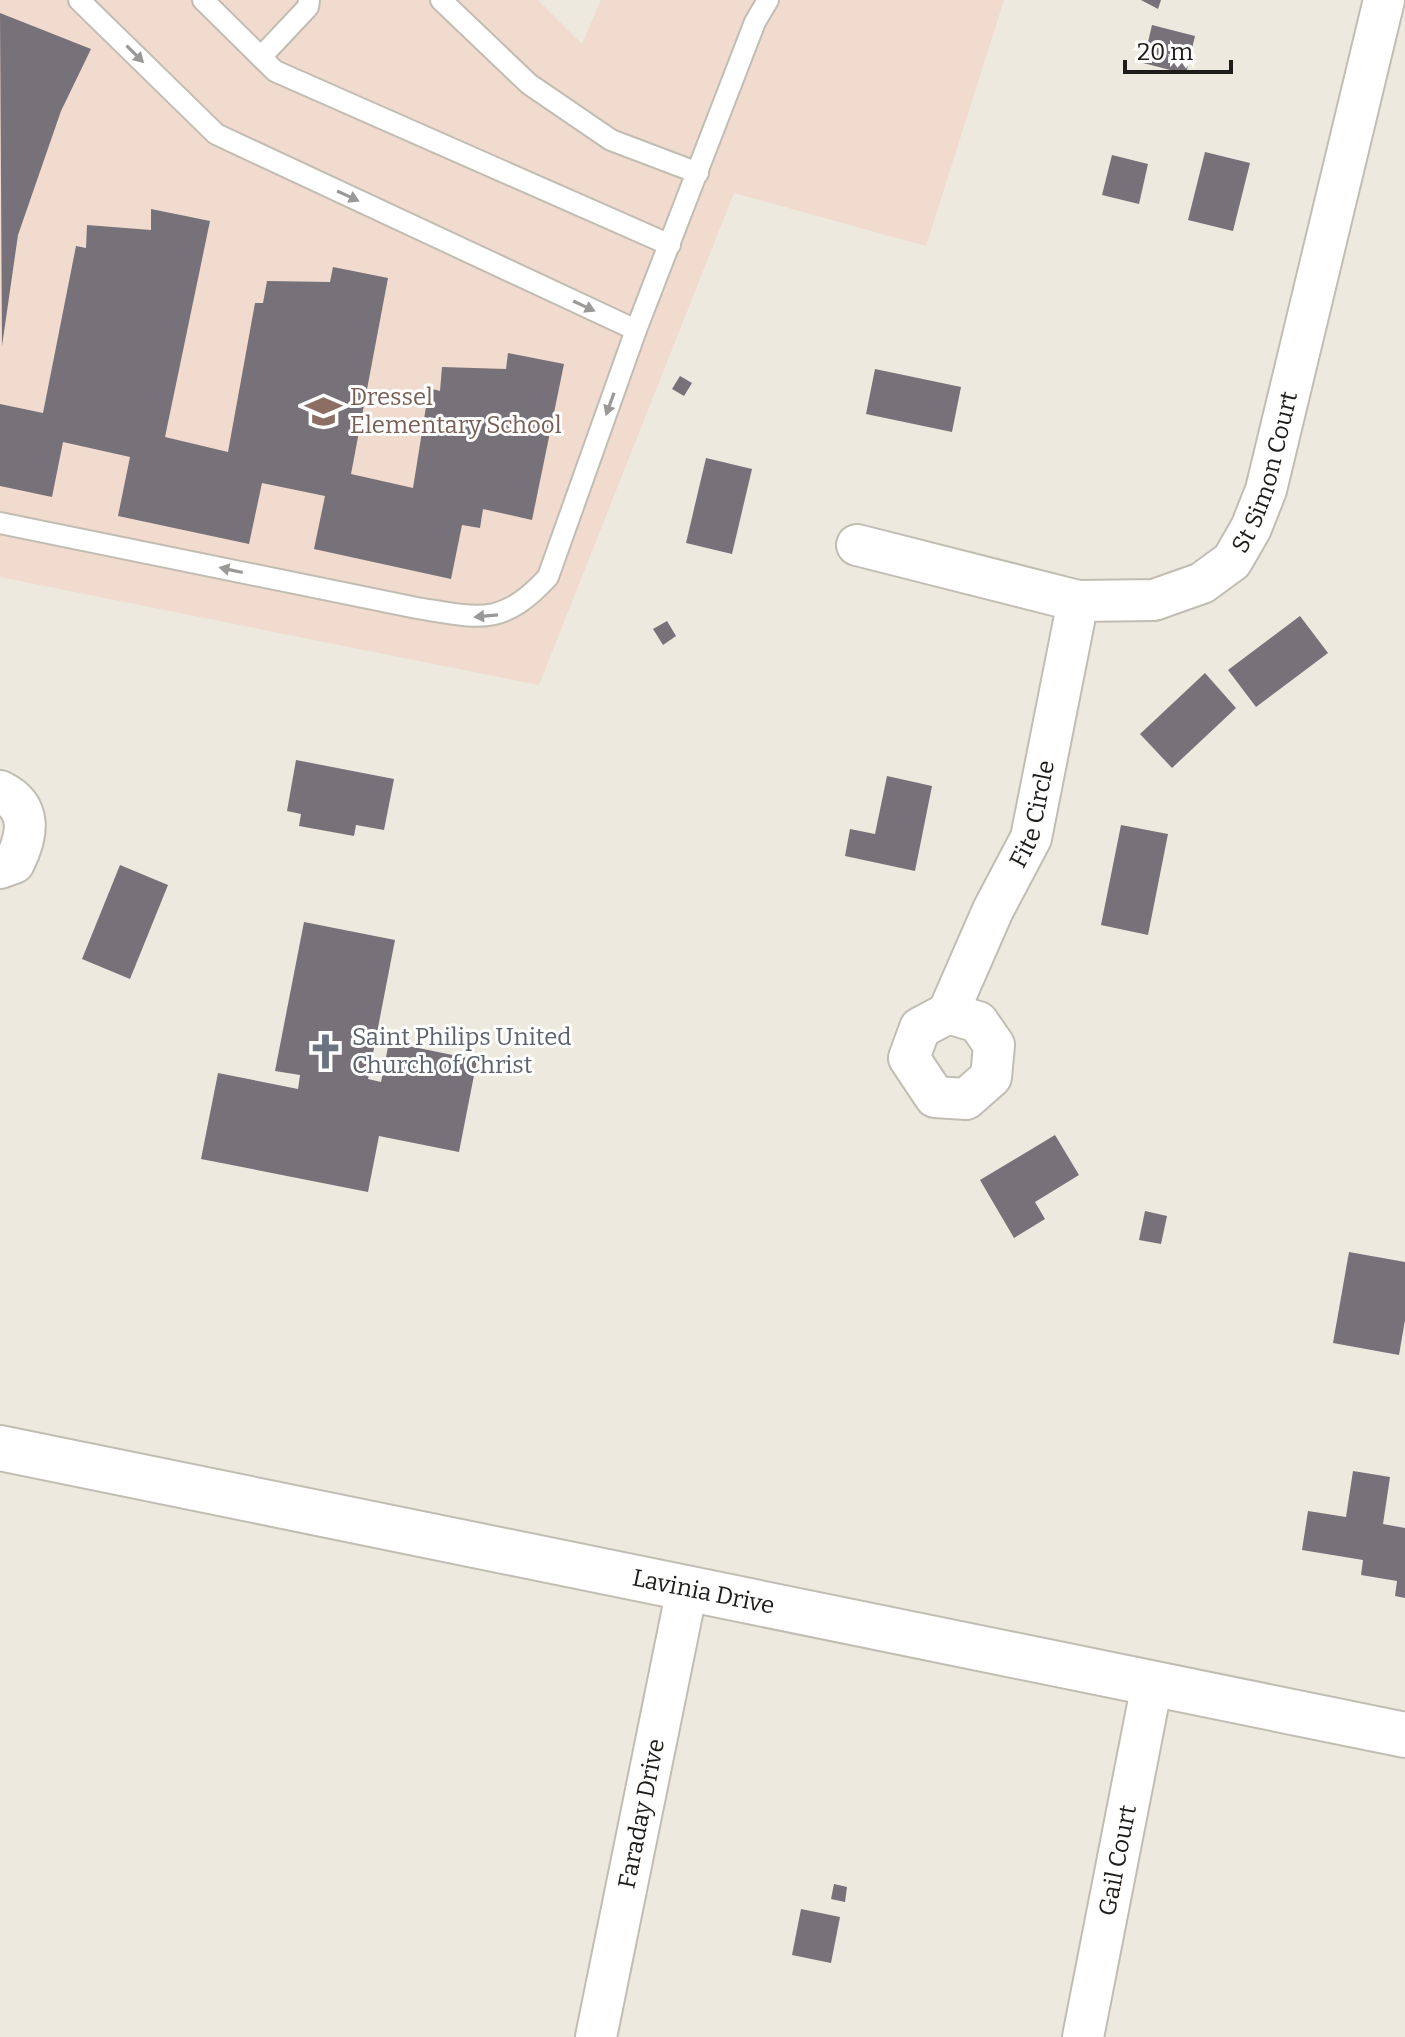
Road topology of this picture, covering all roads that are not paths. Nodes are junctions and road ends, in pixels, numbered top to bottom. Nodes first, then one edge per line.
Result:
1 (79, 0) edge
2 (203, 0) edge
3 (309, 0) edge
4 (441, 0) edge
5 (768, 0) edge
6 (1384, 0) edge
7 (261, 57) junction
8 (698, 173) junction
9 (670, 245) junction
10 (636, 330) junction
11 (0, 523) edge
12 (857, 545) dead end
13 (1078, 601) junction
14 (0, 791) edge
15 (0, 868) edge
16 (948, 1013) dead end
17 (0, 1448) edge
18 (687, 1589) junction
19 (1152, 1684) junction
20 (1405, 1735) edge
21 (596, 2037) edge
22 (1083, 2037) edge

1 -> 10 lane
2 - 7 lane
3 - 7 lane
4 - 8 lane
5 - 8 lane
6 - 13 street, St Simon Court
7 - 9 lane
8 - 9 lane
9 - 10 lane
10 -> 11 lane
12 - 13 street, St Simon Court
13 - 16 street, Fite Circle
14 - 15 street
17 - 18 street, Lavinia Drive
18 - 19 street, Lavinia Drive
18 - 21 street, Faraday Drive
19 - 20 street, Lavinia Drive
19 - 22 street, Gail Court

